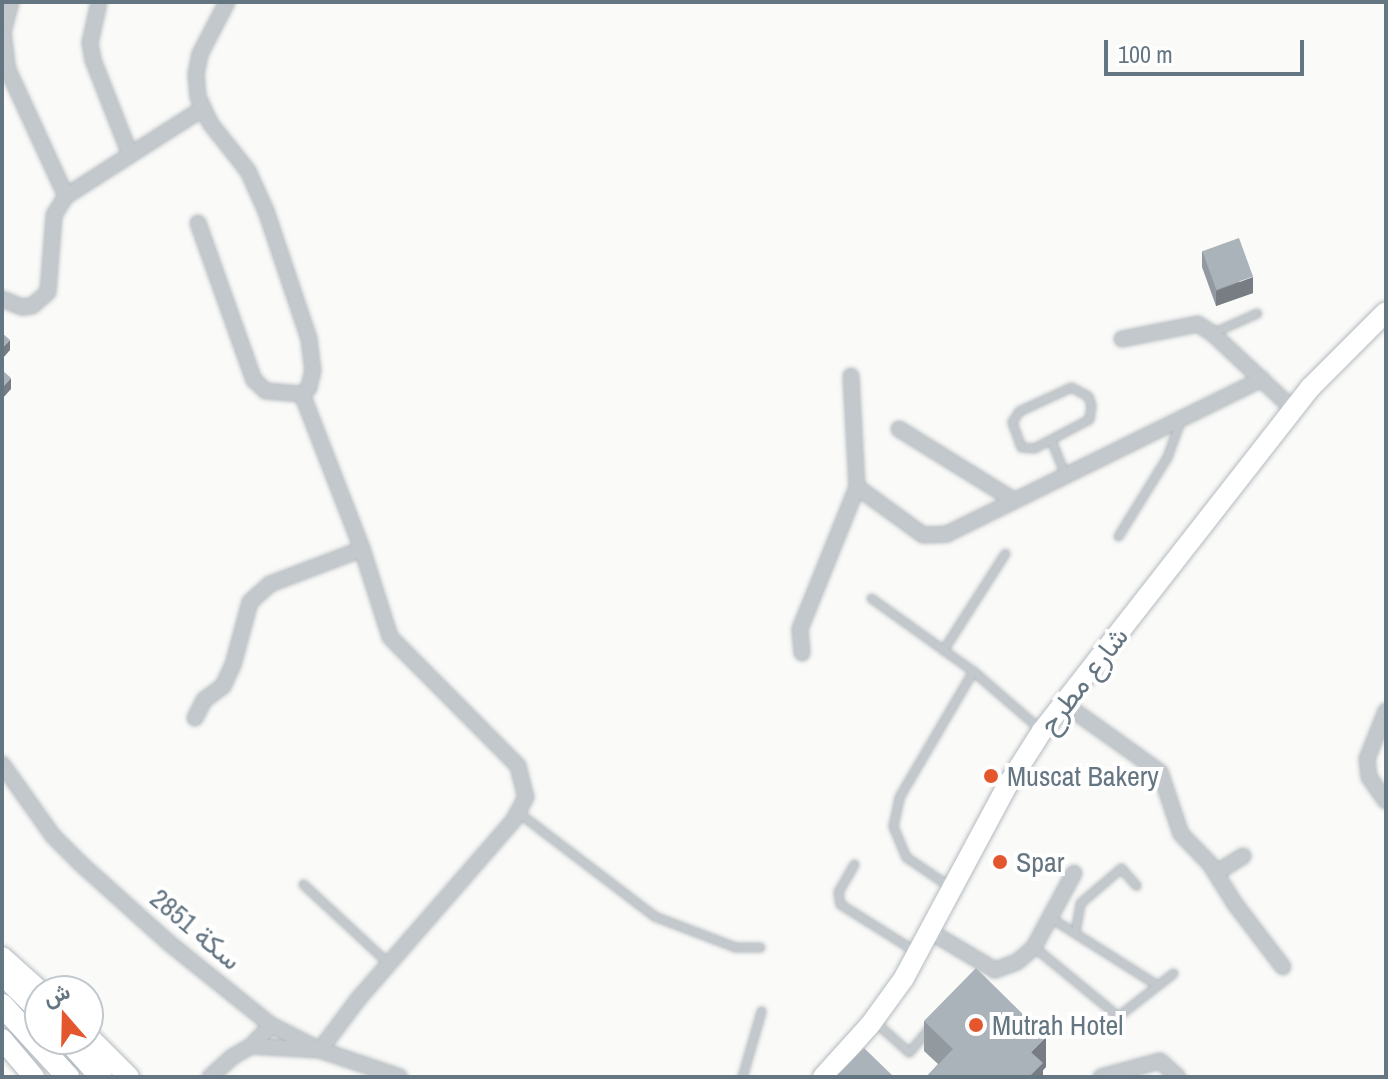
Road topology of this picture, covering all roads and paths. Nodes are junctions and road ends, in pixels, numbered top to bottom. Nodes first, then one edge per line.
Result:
1 (11, 2) edge
2 (99, 2) edge
3 (227, 2) edge
4 (202, 109) junction
5 (129, 152) junction
6 (66, 196) junction
7 (198, 223) dead end
8 (2, 299) edge
9 (1386, 312) edge
10 (1257, 313) dead end
11 (1386, 329) edge
12 (1212, 333) junction
13 (1122, 339) dead end
14 (851, 376) dead end
15 (1262, 379) junction
16 (302, 394) junction
17 (1293, 409) junction
18 (1181, 420) junction
19 (899, 429) dead end
20 (1051, 440) junction
21 (1065, 474) junction
22 (857, 487) junction
23 (1012, 499) junction
24 (1118, 536) dead end
25 (362, 549) junction
26 (1005, 553) dead end
27 (871, 598) dead end
28 (943, 650) junction
29 (802, 653) dead end
30 (973, 671) junction
31 (1073, 710) junction
32 (1386, 711) edge
33 (195, 718) dead end
34 (1042, 731) junction
35 (2, 764) edge
36 (1386, 801) edge
37 (519, 813) junction
38 (1243, 856) dead end
39 (854, 864) dead end
40 (1074, 873) dead end
41 (1216, 873) junction
42 (303, 884) dead end
43 (1136, 885) dead end
44 (953, 889) junction
45 (1051, 918) junction
46 (1075, 932) junction
47 (941, 938) junction
48 (760, 947) dead end
49 (1034, 947) junction
50 (920, 953) junction
51 (2, 957) edge
52 (389, 964) junction
53 (2, 965) edge
54 (1283, 967) dead end
55 (1173, 973) dead end
56 (24, 977) edge
57 (1157, 985) junction
58 (24, 995) edge
59 (2, 1007) edge
60 (761, 1011) dead end
61 (939, 1016) edge
62 (271, 1025) junction
63 (882, 1028) junction
64 (2, 1039) edge
65 (251, 1046) junction
66 (320, 1050) junction
67 (104, 1052) edge
68 (81, 1055) edge
69 (34, 1077) edge
70 (52, 1077) edge
71 (68, 1077) edge
72 (101, 1077) edge
73 (129, 1077) edge
74 (210, 1077) edge
75 (400, 1077) edge
76 (742, 1077) edge
77 (823, 1077) edge
78 (841, 1077) edge
79 (1101, 1077) edge
80 (1178, 1077) edge

1 - 6 street
2 - 5 street
3 - 4 street
4 - 5 street
4 - 16 street
5 - 6 street
6 - 8 street
7 - 16 street
9 - 17 main road, شارع مطرح
10 - 12 lane
11 - 31 main road, شارع مطرح
12 - 13 street
12 - 15 street
14 - 22 street
15 - 17 street
15 - 18 street
16 - 25 street
17 - 34 main road, شارع مطرح
18 - 21 street
18 - 24 lane
19 - 23 street
20 - 20 lane
20 - 21 lane
21 - 23 street
22 - 23 street
22 - 29 street
25 - 33 street
25 - 37 street
26 - 28 lane
27 - 28 lane
28 - 30 lane
30 - 34 lane
30 - 44 lane
31 - 41 street
31 - 47 main road, شارع مطرح
32 - 36 street
34 - 44 main road, شارع مطرح
35 - 62 street, سكة 2851
37 - 48 lane
37 - 52 street
38 - 41 street
39 - 50 lane
40 - 45 street
41 - 54 street
42 - 52 lane
43 - 46 lane
44 - 50 main road, شارع مطرح
45 - 46 lane
45 - 49 street
46 - 57 lane
47 - 49 street
47 - 63 main road, شارع مطرح
49 - 57 lane
50 - 77 main road, شارع مطرح
51 - 56 main road
52 - 66 street
53 - 58 main road
55 - 57 lane
59 - 70 main road
59 - 71 main road
60 - 76 lane
61 - 63 lane
62 - 65 street
62 - 66 street, سكة 2851
63 - 78 main road, شارع مطرح
64 - 69 main road
65 - 66 street
65 - 74 street
66 - 75 street, سكة 2851
67 - 73 main road
68 - 72 main road
79 - 80 street

